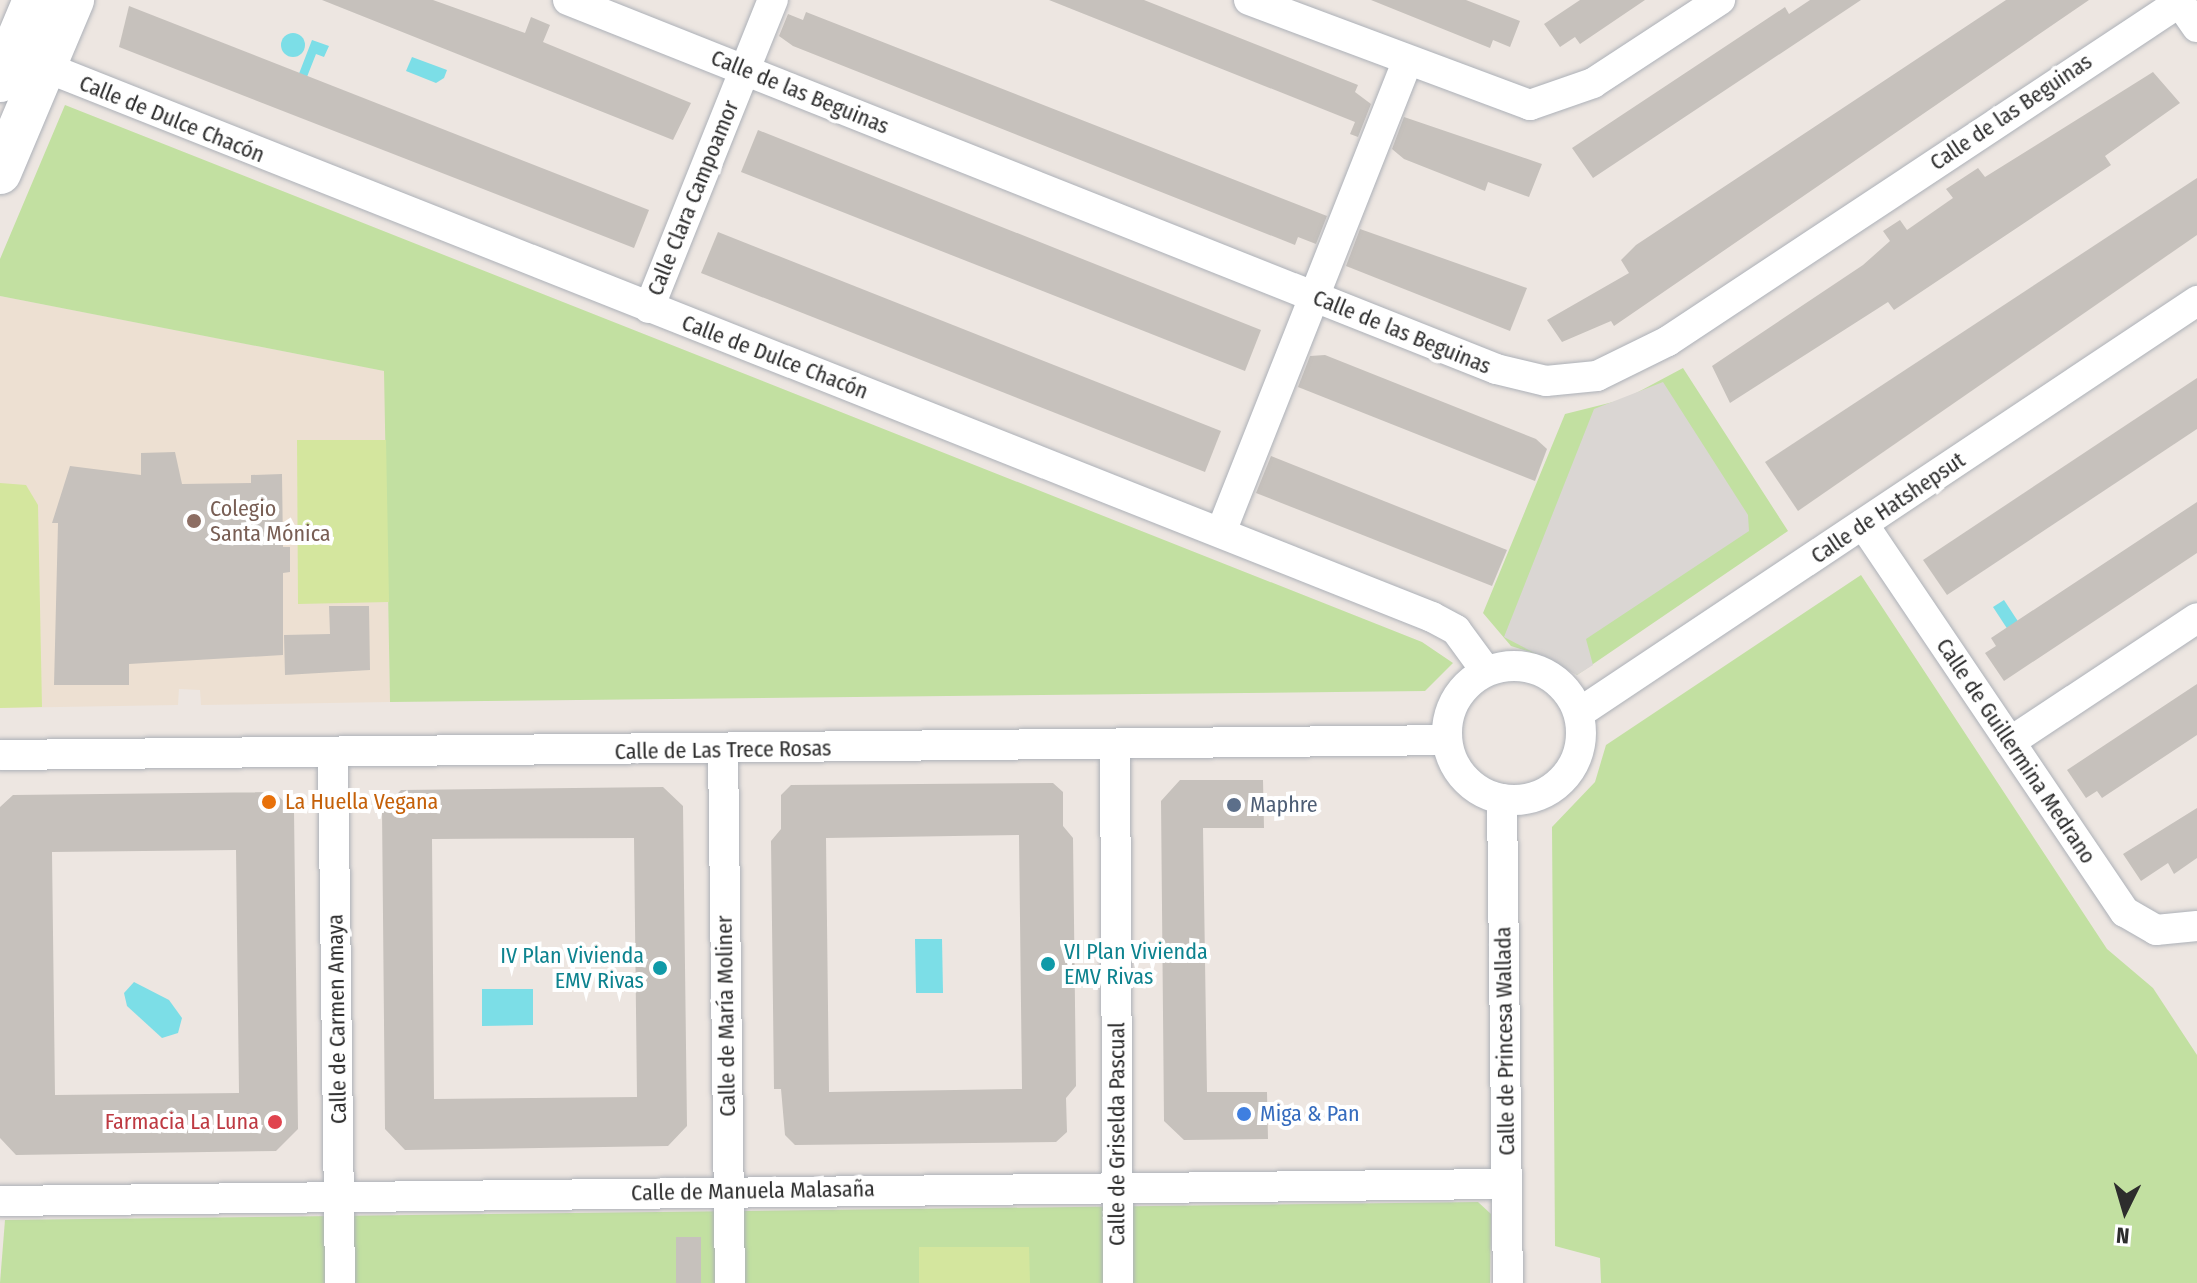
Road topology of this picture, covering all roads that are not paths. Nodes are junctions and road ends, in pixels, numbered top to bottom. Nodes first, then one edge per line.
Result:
1 (34, 0) edge
2 (73, 0) edge
3 (568, 0) edge
4 (773, 0) edge
5 (1249, 0) edge
6 (1720, 0) edge
7 (2185, 10) edge
8 (1407, 62) junction
9 (45, 67) junction
10 (745, 70) junction
11 (0, 81) edge
12 (0, 173) edge
13 (1314, 297) junction
14 (2197, 301) edge
15 (649, 308) junction
16 (1863, 524) junction
17 (1221, 532) junction
18 (2197, 618) edge
19 (1486, 671) junction
20 (1579, 713) junction
21 (1447, 740) junction
22 (2010, 742) junction
23 (1115, 745) junction
24 (723, 750) junction
25 (0, 755) edge
26 (333, 755) junction
27 (1502, 799) junction
28 (2197, 926) edge
29 (1507, 1184) junction
30 (1117, 1188) junction
31 (729, 1192) junction
32 (339, 1196) junction
33 (0, 1201) edge
34 (340, 1283) edge
35 (730, 1283) edge
36 (1118, 1283) edge
37 (1508, 1283) edge

1 - 11 street
2 - 9 street
3 - 10 street, Calle de las Beguinas
4 - 10 street, Calle Clara Campoamor
5 - 8 street
6 - 8 street
7 - 13 street, Calle de las Beguinas
8 - 13 street
9 - 12 street
9 - 15 street, Calle de Dulce Chacón
10 - 13 street, Calle de las Beguinas
10 - 15 street, Calle Clara Campoamor
13 - 17 street
14 - 16 street, Calle de Hatshepsut
15 - 17 street, Calle de Dulce Chacón
16 - 20 street, Calle de Hatshepsut
16 - 22 street, Calle de Guillermina Medrano
17 - 19 street, Calle de Dulce Chacón
18 - 22 street
19 - 20 street
19 - 21 street
20 - 27 street
21 - 23 street, Calle de Las Trece Rosas
21 - 27 street
22 - 28 street, Calle de Guillermina Medrano
23 - 24 street, Calle de Las Trece Rosas
23 - 30 street, Calle de Griselda Pascual
24 - 26 street, Calle de Las Trece Rosas
24 - 31 street, Calle de María Moliner
25 - 26 street, Calle de Las Trece Rosas
26 - 32 street, Calle de Carmen Amaya
27 - 29 street, Calle de Princesa Wallada
29 - 30 street, Calle de Manuela Malasaña
29 - 37 street, Calle de Princesa Wallada
30 - 31 street, Calle de Manuela Malasaña
30 - 36 street, Calle de Griselda Pascual
31 - 32 street, Calle de Manuela Malasaña
31 - 35 street, Calle de María Moliner
32 - 33 street, Calle de Manuela Malasaña
32 - 34 street, Calle de Carmen Amaya

